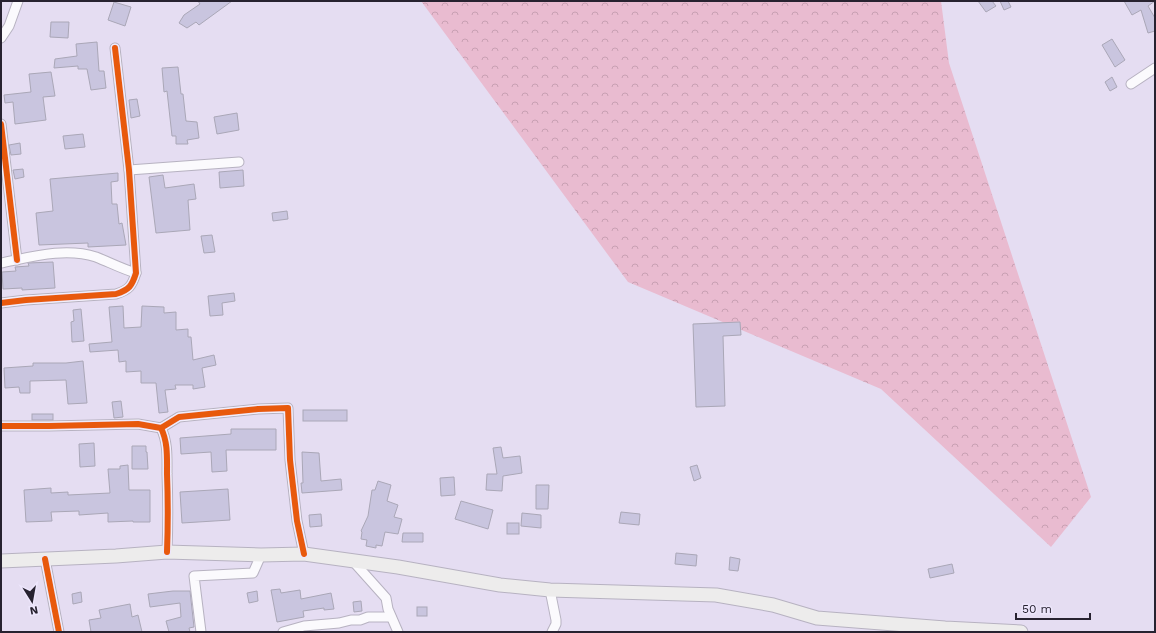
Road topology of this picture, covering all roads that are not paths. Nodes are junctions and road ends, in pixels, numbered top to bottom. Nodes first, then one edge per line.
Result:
1 (18, 1) edge
2 (1, 38) edge
3 (115, 48) dead end
4 (1155, 68) edge
5 (1131, 84) dead end
6 (1, 124) edge
7 (1, 136) edge
8 (239, 162) dead end
9 (129, 170) junction
10 (17, 260) junction
11 (1, 263) edge
12 (136, 273) junction
13 (1, 303) edge
14 (1, 426) edge
15 (162, 428) junction
16 (167, 552) junction
17 (304, 554) junction
18 (261, 555) junction
19 (45, 558) junction
20 (352, 560) junction
21 (1, 561) edge
22 (550, 590) junction
23 (387, 602) junction
24 (378, 617) junction
25 (392, 617) junction
26 (59, 632) edge
27 (201, 632) edge
28 (283, 632) edge
29 (398, 632) edge
30 (552, 632) edge
31 (1021, 632) edge

1 - 2 street
3 - 9 street
4 - 5 street
6 - 7 street
7 - 10 street
8 - 9 street
9 - 12 street
10 - 11 street
10 - 12 street
12 - 13 street
14 - 15 street
15 - 16 street
15 - 17 street
16 - 18 main road
16 - 19 main road
17 - 18 main road
17 - 20 main road
18 - 27 street
19 - 21 main road
19 - 26 street
20 - 22 main road
20 - 23 street
22 - 30 street
22 - 31 main road
23 - 24 street
23 - 25 street
24 - 25 street
24 - 28 street
25 - 29 street

